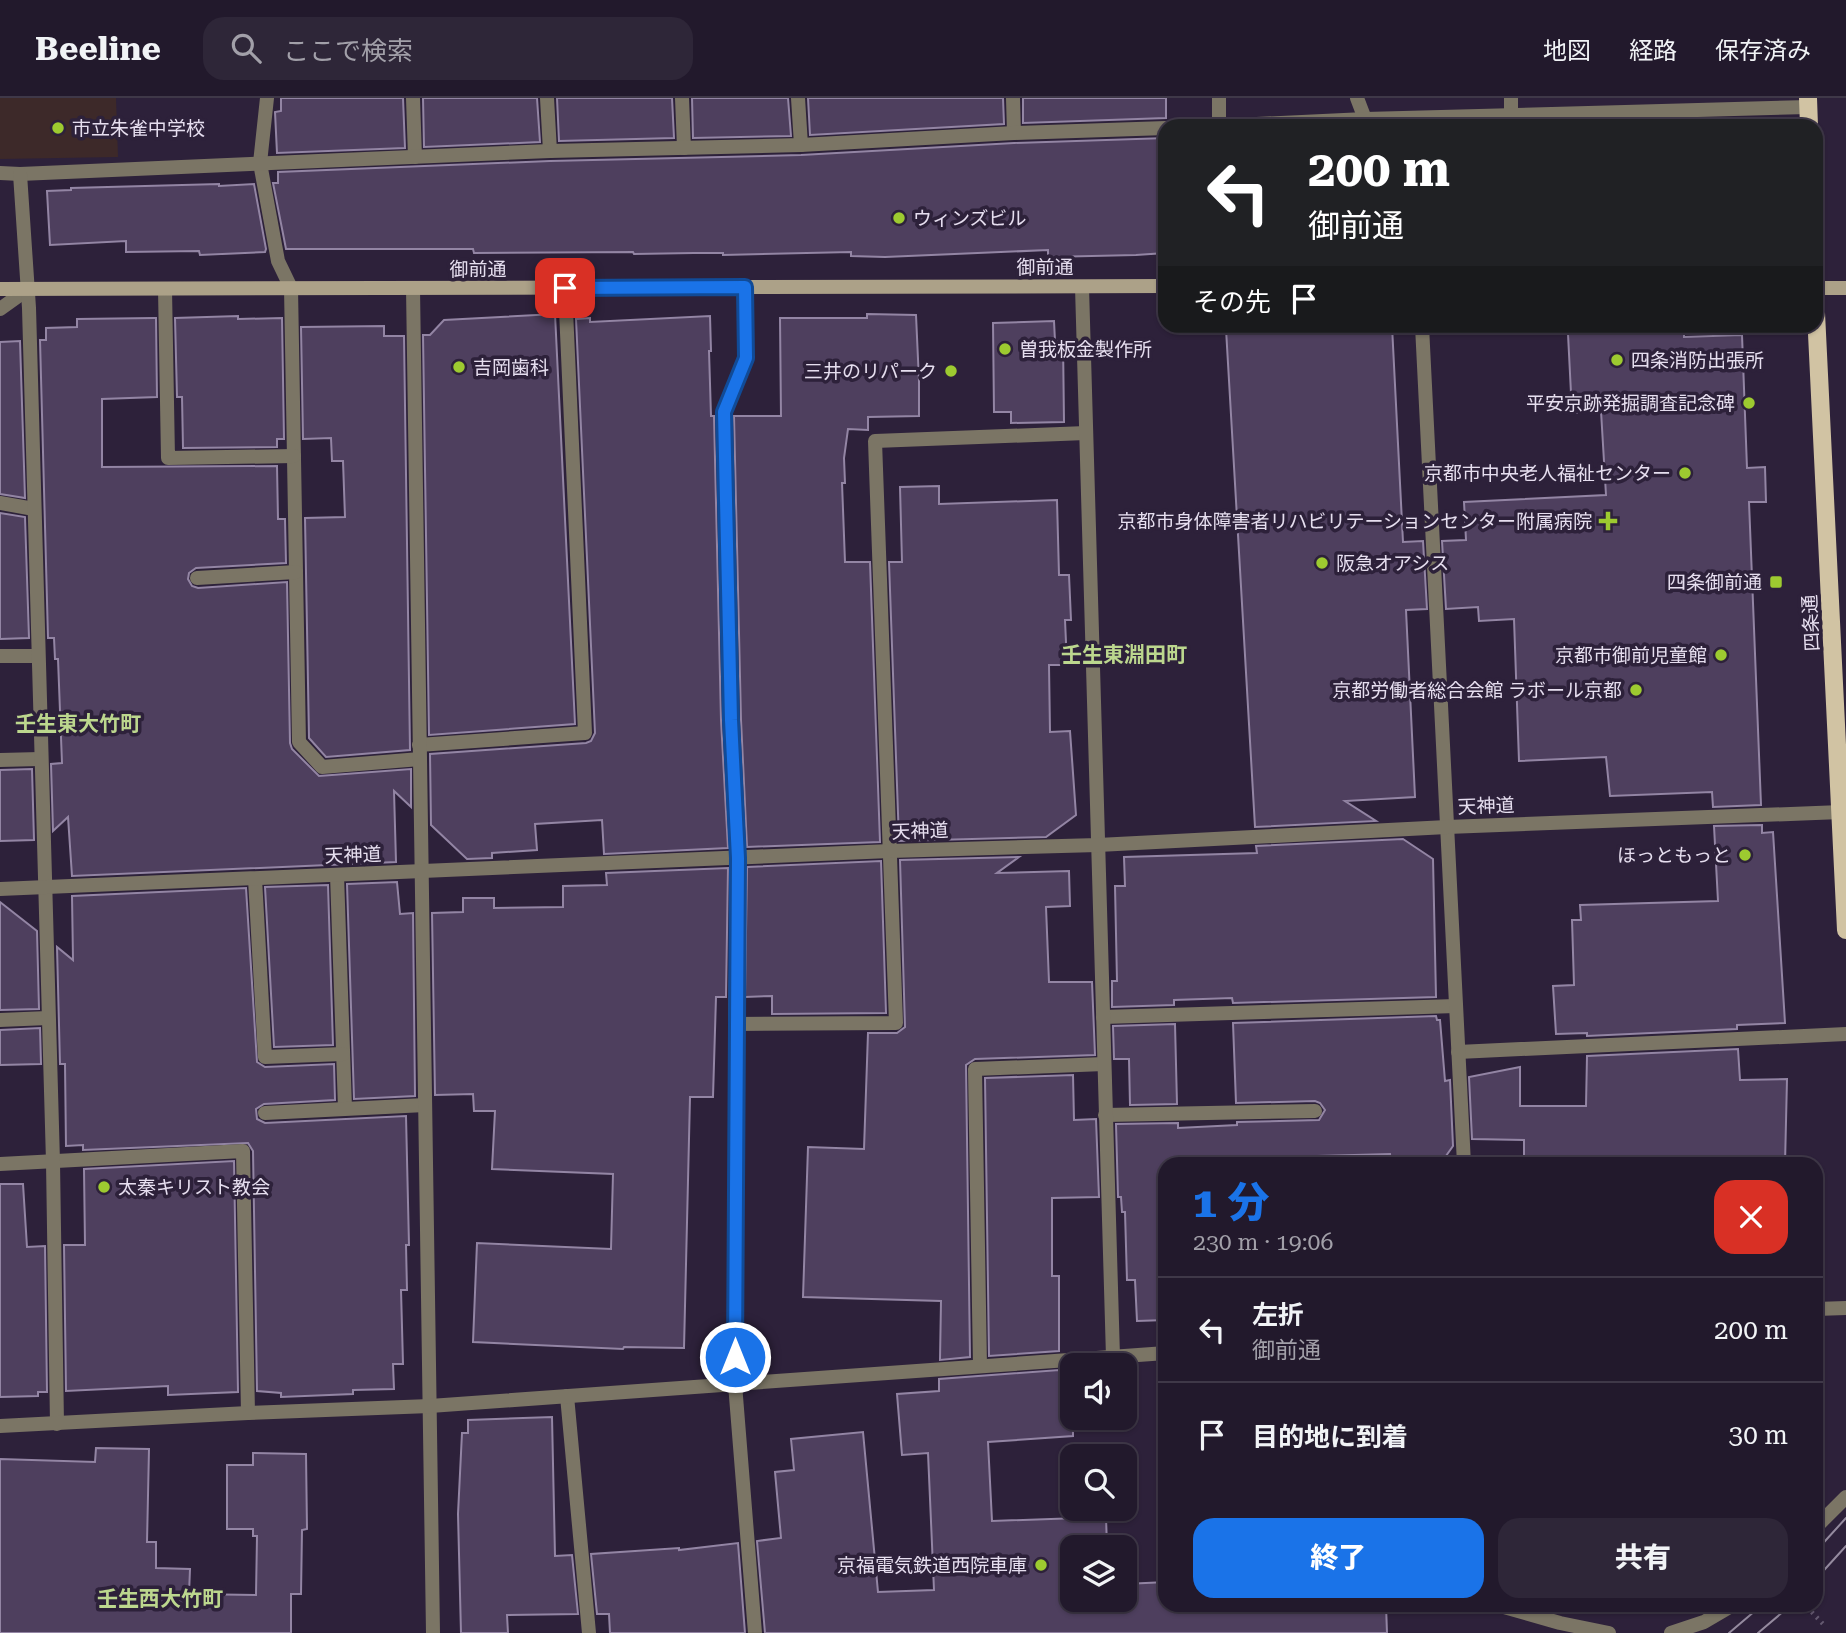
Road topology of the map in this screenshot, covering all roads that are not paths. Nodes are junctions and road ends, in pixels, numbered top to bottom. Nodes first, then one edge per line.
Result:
1 (267, 98) edge
2 (413, 98) edge
3 (547, 98) edge
4 (681, 98) edge
5 (799, 98) edge
6 (1013, 98) edge
7 (1219, 98) edge
8 (1357, 98) edge
9 (1511, 98) edge
10 (1808, 102) edge
11 (1511, 116) junction
12 (1218, 119) edge
13 (1364, 119) edge
14 (1438, 119) edge
15 (1158, 128) edge
16 (1014, 133) junction
17 (801, 145) junction
18 (684, 148) junction
19 (550, 151) junction
20 (415, 157) junction
21 (260, 163) junction
22 (0, 173) edge
23 (20, 174) junction
24 (1158, 286) edge
25 (745, 287) junction
26 (1082, 287) junction
27 (291, 288) junction
28 (413, 288) junction
29 (565, 288) junction
30 (1823, 288) edge
31 (1846, 288) edge
32 (0, 289) edge
33 (28, 289) junction
34 (165, 289) junction
35 (0, 309) edge
36 (1422, 333) edge
37 (1817, 333) edge
38 (1086, 433) junction
39 (294, 456) junction
40 (0, 503) edge
41 (34, 509) junction
42 (296, 572) junction
43 (197, 578) dead end
44 (0, 656) edge
45 (38, 656) junction
46 (420, 752) junction
47 (40, 758) junction
48 (0, 760) edge
49 (1841, 812) junction
50 (1447, 827) junction
51 (1098, 845) junction
52 (890, 851) junction
53 (738, 858) junction
54 (421, 871) junction
55 (337, 875) junction
56 (255, 879) junction
57 (44, 888) junction
58 (0, 889) edge
59 (1846, 930) edge
60 (1456, 1006) junction
61 (48, 1017) junction
62 (1103, 1017) junction
63 (0, 1020) edge
64 (735, 1024) junction
65 (1846, 1034) edge
66 (1458, 1052) junction
67 (343, 1054) junction
68 (1104, 1064) junction
69 (425, 1105) junction
70 (345, 1108) junction
71 (1315, 1111) dead end
72 (265, 1113) dead end
73 (1105, 1115) junction
74 (1464, 1157) edge
75 (52, 1162) junction
76 (0, 1164) edge
77 (1846, 1308) edge
78 (1823, 1309) edge
79 (1113, 1353) edge
80 (1158, 1354) edge
81 (1137, 1355) edge
82 (1060, 1361) edge
83 (980, 1366) junction
84 (735, 1384) junction
85 (567, 1396) junction
86 (430, 1406) junction
87 (248, 1413) junction
88 (57, 1424) junction
89 (0, 1426) edge
90 (1846, 1497) edge
91 (1823, 1520) edge
92 (1522, 1612) edge
93 (1721, 1612) edge
94 (433, 1633) edge
95 (589, 1633) edge
96 (755, 1633) edge
97 (1609, 1633) edge
98 (1671, 1633) edge

1 - 21 street
2 - 20 street
3 - 19 street
4 - 18 street
5 - 17 street
6 - 16 street
7 - 12 street
8 - 13 street
9 - 11 street
10 - 11 street
11 - 14 street
15 - 16 street
16 - 17 street
17 - 18 street
18 - 19 street
19 - 20 street
20 - 21 street
21 - 23 street
21 - 27 street
22 - 23 street
23 - 33 street
24 - 26 street, 御前通
25 - 26 street, 御前通
25 - 29 street, 御前通
25 - 53 street
26 - 38 street
27 - 28 street, 御前通
27 - 34 street, 御前通
27 - 39 street
28 - 29 street, 御前通
28 - 46 street
29 - 46 street
30 - 31 street
32 - 33 street, 御前通
33 - 34 street, 御前通
33 - 35 street
33 - 41 street
34 - 39 street
36 - 50 street
37 - 49 main road, 四条通
38 - 51 street
38 - 52 street
39 - 42 street
40 - 41 street
41 - 45 street
42 - 43 street
42 - 46 street
44 - 45 street
45 - 47 street
46 - 54 street
47 - 48 street
47 - 57 street
49 - 50 street, 天神道
49 - 59 main road, 四条通
50 - 51 street, 天神道
50 - 60 street
51 - 52 street, 天神道
51 - 62 street
52 - 53 street, 天神道
52 - 64 street
53 - 54 street, 天神道
53 - 64 street
54 - 55 street, 天神道
54 - 69 street
55 - 56 street, 天神道
55 - 67 street
56 - 57 street, 天神道
56 - 67 street
57 - 58 street, 天神道
57 - 61 street
60 - 62 street
60 - 66 street
61 - 63 street
61 - 75 street
62 - 68 street
64 - 84 street
65 - 66 street
66 - 74 street
67 - 70 street
68 - 73 street
68 - 83 street
69 - 70 street
69 - 86 street
70 - 72 street
71 - 73 street
73 - 79 street
75 - 76 street
75 - 87 street
75 - 88 street
77 - 78 street
80 - 81 street
82 - 83 street
83 - 84 street
84 - 85 street
84 - 96 street
85 - 86 street
85 - 95 street
86 - 87 street
86 - 94 street
87 - 88 street
88 - 89 street
90 - 91 street
92 - 97 street
93 - 98 street

